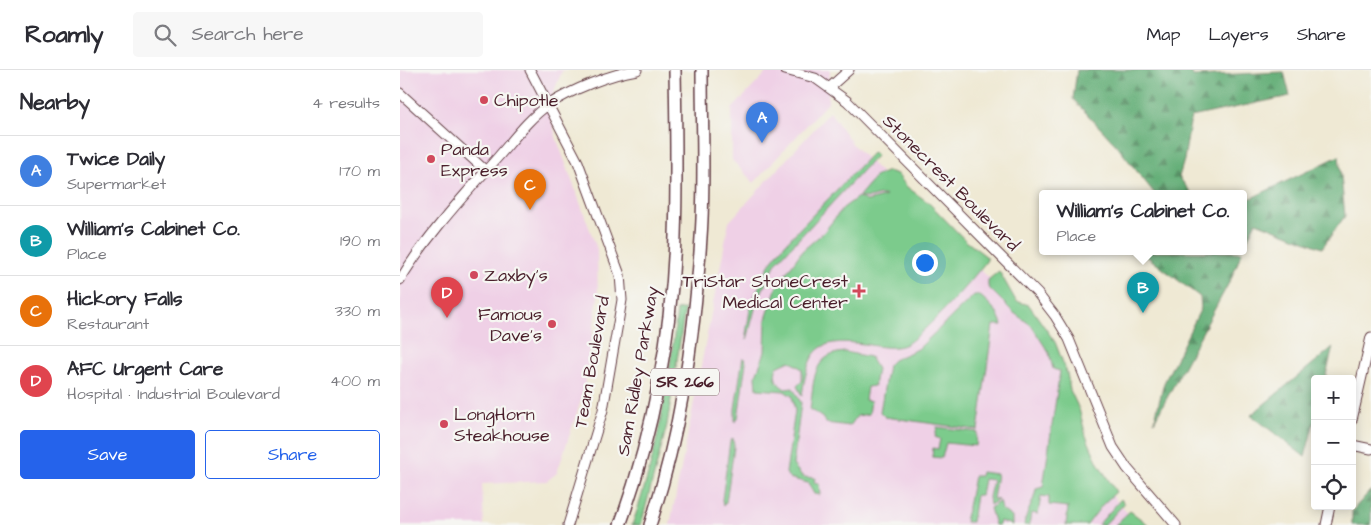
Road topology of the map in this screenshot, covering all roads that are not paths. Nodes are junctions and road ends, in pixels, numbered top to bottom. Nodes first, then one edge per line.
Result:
1 (530, 70) edge
2 (637, 70) edge
3 (675, 70) edge
4 (702, 70) edge
5 (785, 70) edge
6 (849, 70) edge
7 (830, 87) junction
8 (400, 93) edge
9 (548, 106) junction
10 (486, 171) junction
11 (400, 280) edge
12 (1371, 337) edge
13 (1356, 403) edge
14 (1356, 445) edge
15 (1371, 449) edge
16 (1329, 510) edge
17 (568, 525) edge
18 (620, 525) edge
19 (650, 525) edge
20 (1176, 525) edge
21 (1326, 525) edge

1 - 9 street, Team Boulevard
2 - 9 street
3 - 18 main road, Sam Ridley Parkway / SR 266
4 - 19 main road, SR 266
5 - 7 street, Stonecrest Boulevard
6 - 7 street
7 - 20 street, Stonecrest Boulevard
8 - 10 street
9 - 10 street
9 - 17 street, Team Boulevard
10 - 11 street
12 - 13 street
14 - 15 street
16 - 21 street

